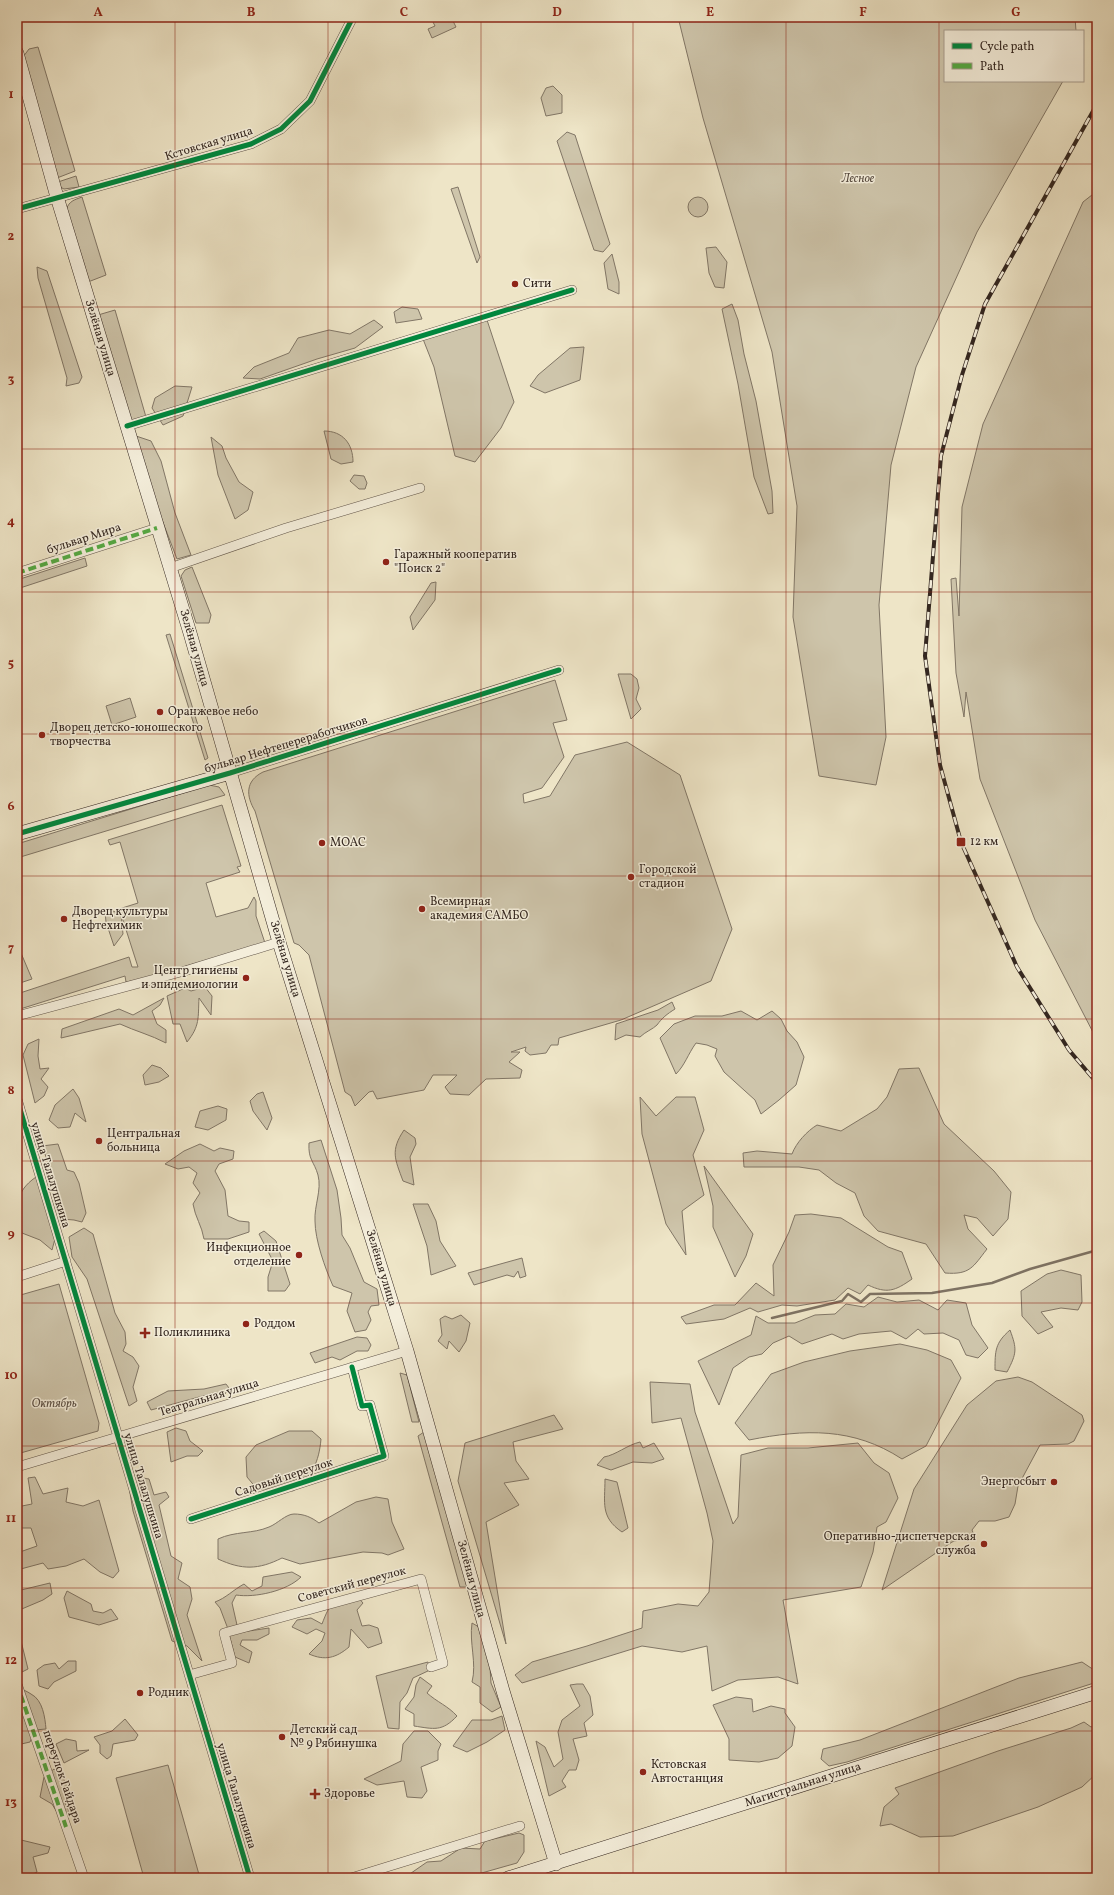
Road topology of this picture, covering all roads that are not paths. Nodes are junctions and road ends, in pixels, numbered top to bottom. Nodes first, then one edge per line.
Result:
1 (353, 17) edge
2 (17, 53) edge
3 (57, 197) junction
4 (17, 210) edge
5 (572, 290) dead end
6 (127, 426) junction
7 (420, 488) dead end
8 (157, 528) junction
9 (170, 568) junction
10 (17, 573) edge
11 (559, 670) dead end
12 (230, 773) junction
13 (17, 834) edge
14 (279, 942) junction
15 (17, 1016) edge
16 (17, 1099) edge
17 (66, 1261) junction
18 (17, 1277) edge
19 (407, 1351) junction
20 (352, 1367) junction
21 (118, 1437) junction
22 (17, 1466) edge
23 (191, 1519) dead end
24 (431, 1667) dead end
25 (189, 1675) junction
26 (17, 1684) edge
27 (1097, 1692) edge
28 (520, 1826) dead end
29 (556, 1864) junction
30 (84, 1878) edge
31 (250, 1878) edge
32 (351, 1878) edge
33 (508, 1878) edge

1 - 3 street, Кстовская улица
2 - 3 main road, Зелёная улица
3 - 4 street, Кстовская улица
3 - 6 main road, Зелёная улица
5 - 6 street
6 - 8 main road, Зелёная улица
7 - 9 street
8 - 9 main road, Зелёная улица
8 - 10 street, бульвар Мира
9 - 12 main road, Зелёная улица
11 - 12 street, бульвар Нефтепереработчиков
12 - 13 main road, бульвар Нефтепереработчиков
12 - 14 main road, Зелёная улица
14 - 15 street
14 - 19 main road, Зелёная улица
16 - 17 street, улица Талалушкина
17 - 18 street
17 - 21 street, улица Талалушкина
19 - 20 street, Театральная улица
19 - 29 main road, Зелёная улица
20 - 21 street, Театральная улица
20 - 23 street, Садовый переулок
21 - 22 street, Театральная улица
21 - 25 street, улица Талалушкина
24 - 25 street, Советский переулок
25 - 31 street, улица Талалушкина
26 - 30 street, переулок Гайдара
27 - 29 main road, Магистральная улица
28 - 32 street
29 - 33 main road, Магистральная улица

